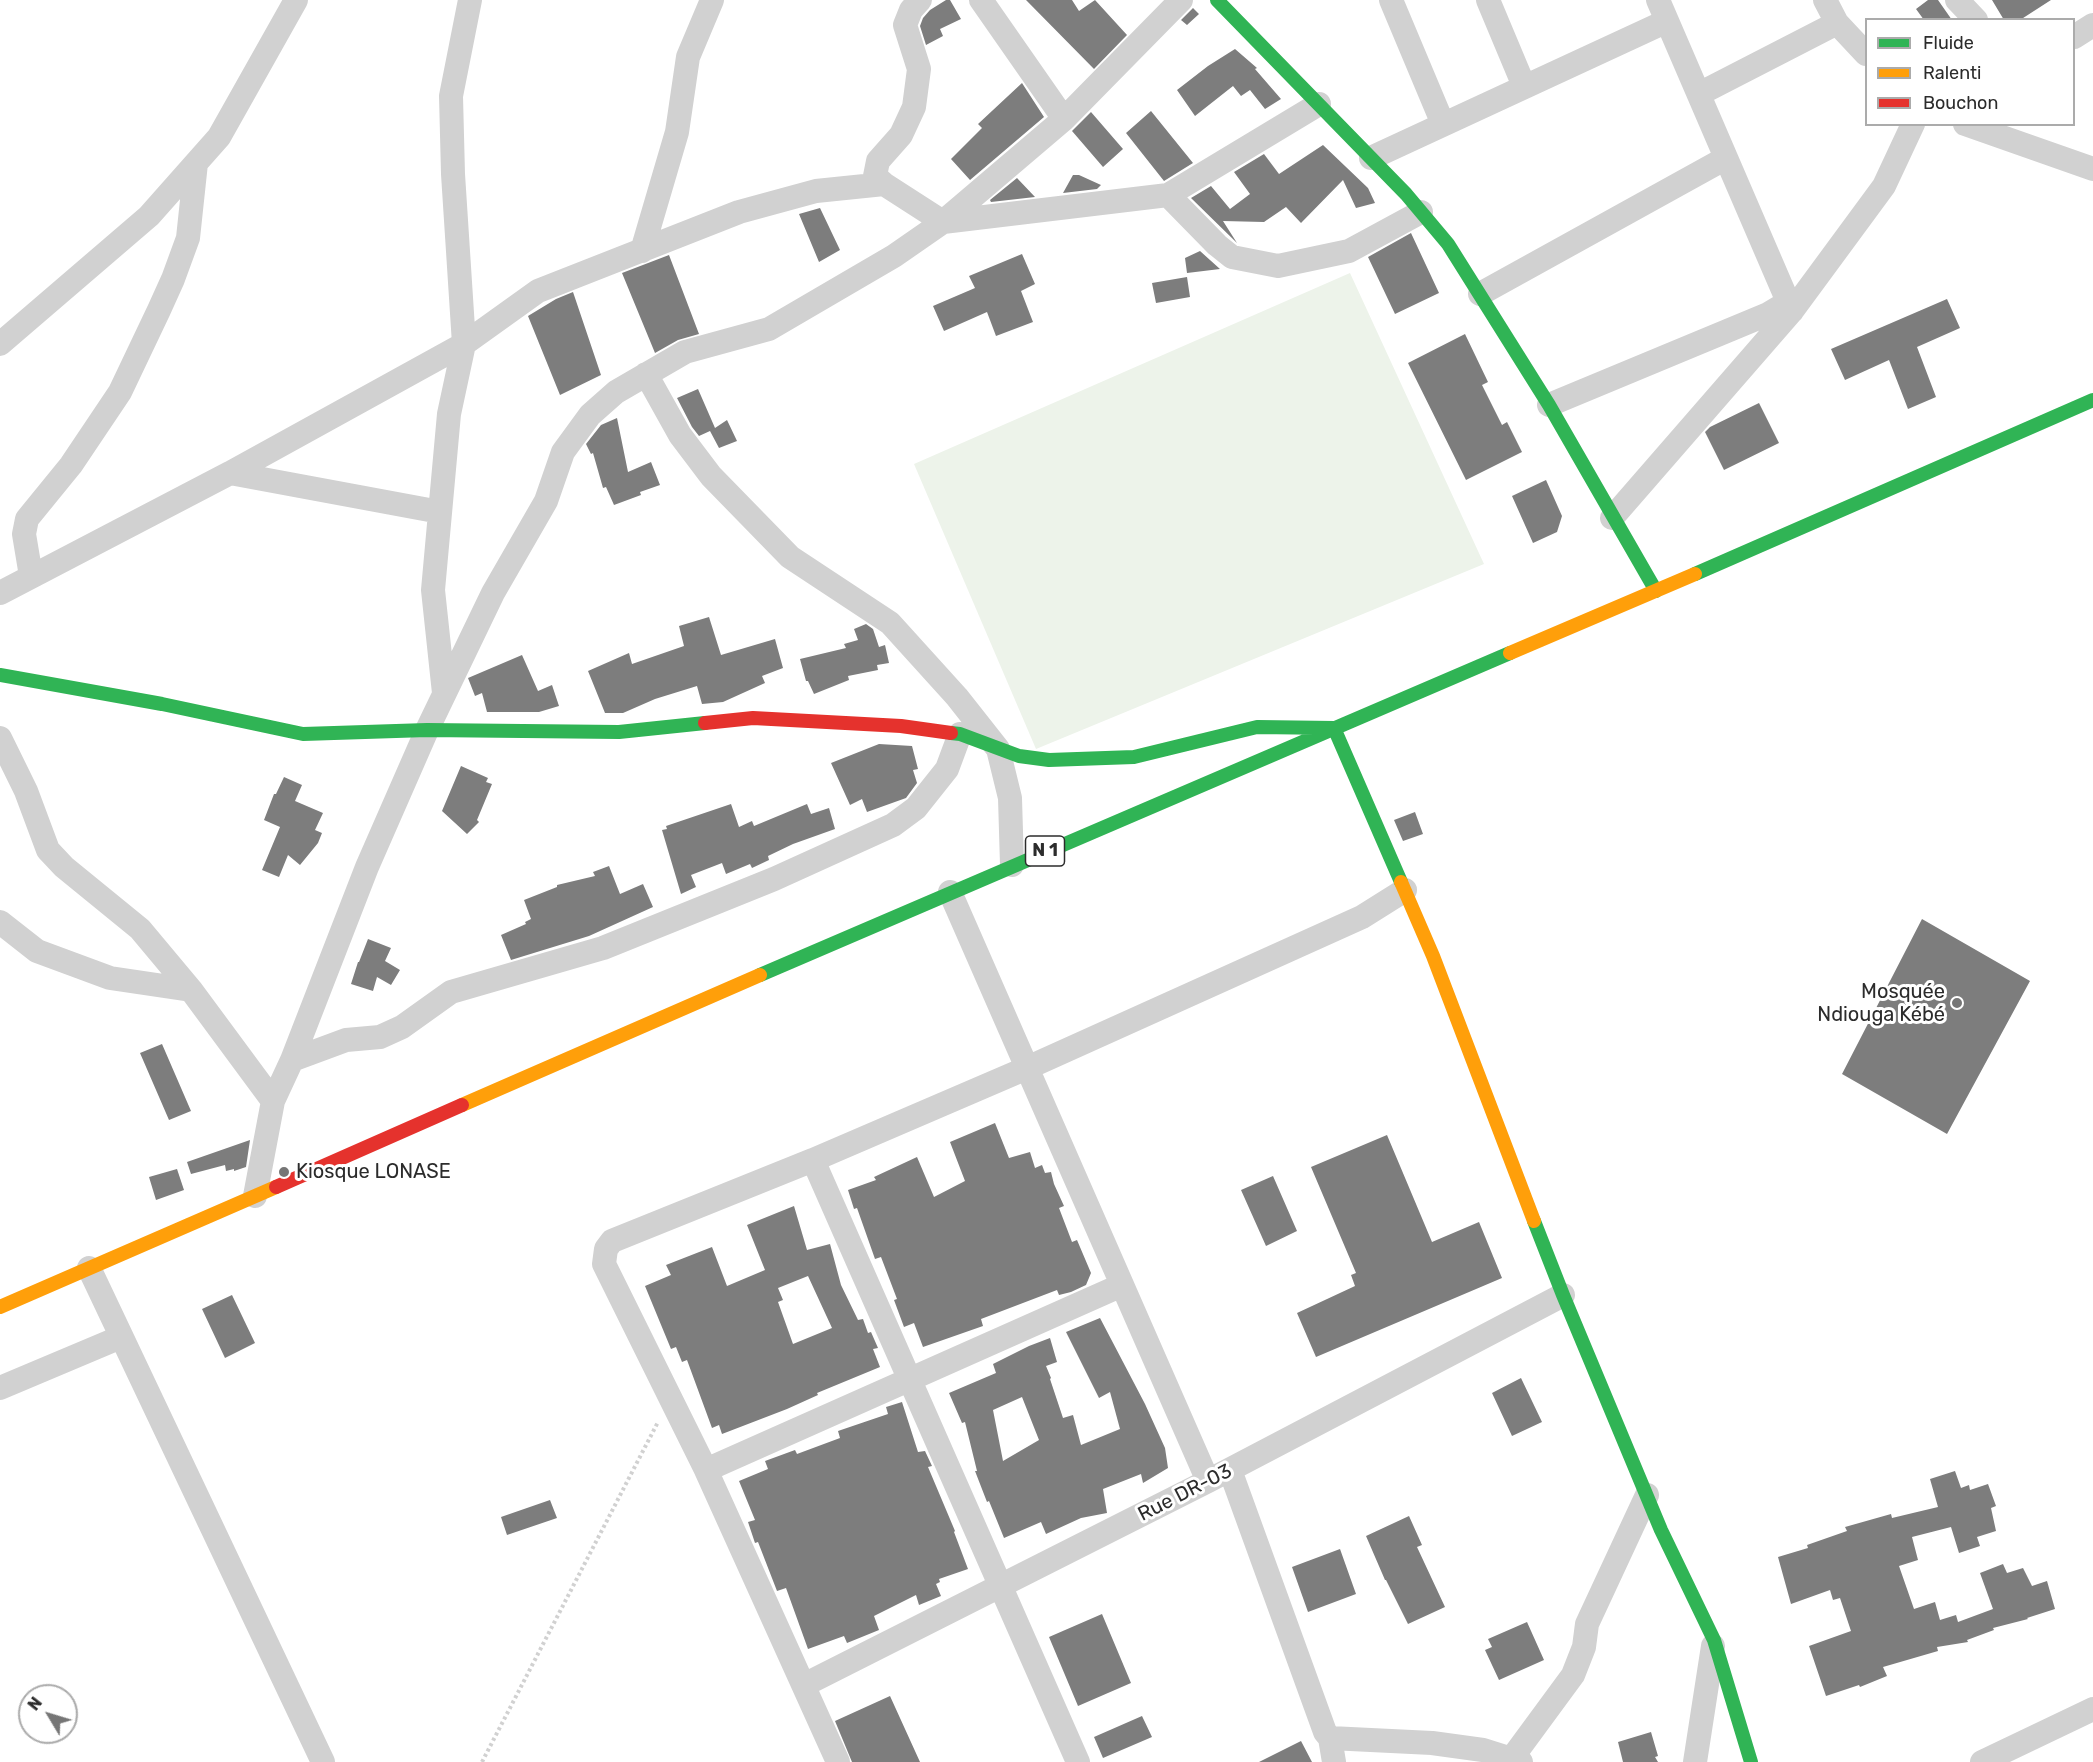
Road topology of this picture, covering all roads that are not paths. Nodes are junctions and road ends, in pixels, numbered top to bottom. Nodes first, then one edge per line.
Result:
1 (296, 0) edge
2 (470, 0) edge
3 (712, 0) edge
4 (920, 0) edge
5 (981, 0) edge
6 (1182, 0) edge
7 (1217, 0) edge
8 (1391, 0) edge
9 (1488, 0) edge
10 (1956, 0) edge
11 (1832, 9) edge
12 (1663, 10) edge
13 (1974, 18) edge
14 (2093, 25) edge
15 (2075, 36) edge
16 (1865, 53) edge
17 (1524, 86) junction
18 (1699, 94) junction
19 (1319, 104) junction
20 (1064, 119) junction
21 (1443, 124) junction
22 (1912, 126) edge
23 (1971, 126) edge
24 (1371, 158) junction
25 (1726, 158) junction
26 (196, 163) junction
27 (2093, 169) edge
28 (884, 184) junction
29 (1168, 195) junction
30 (1421, 212) junction
31 (943, 222) junction
32 (642, 251) junction
33 (1480, 294) junction
34 (1790, 307) junction
35 (0, 344) edge
36 (464, 344) junction
37 (646, 374) junction
38 (2093, 400) edge
39 (1549, 405) junction
40 (230, 473) junction
41 (440, 512) junction
42 (1612, 518) junction
43 (32, 576) junction
44 (1656, 591) junction
45 (0, 593) edge
46 (0, 675) edge
47 (444, 693) junction
48 (1334, 728) junction
49 (427, 730) junction
50 (960, 734) junction
51 (0, 738) edge
52 (998, 749) junction
53 (1012, 865) junction
54 (1405, 890) junction
55 (950, 892) junction
56 (0, 922) edge
57 (191, 990) junction
58 (292, 1060) junction
59 (1027, 1068) junction
60 (273, 1101) junction
61 (813, 1160) junction
62 (255, 1196) junction
63 (89, 1269) junction
64 (1122, 1285) junction
65 (1563, 1295) junction
66 (0, 1307) edge
67 (121, 1337) junction
68 (910, 1379) junction
69 (0, 1388) edge
70 (706, 1470) junction
71 (1230, 1470) junction
72 (1208, 1482) junction
73 (1647, 1496) junction
74 (1001, 1586) junction
75 (1714, 1640) junction
76 (804, 1685) junction
77 (2093, 1709) edge
78 (1330, 1738) junction
79 (1514, 1761) edge
80 (322, 1762) edge
81 (838, 1762) edge
82 (1078, 1762) edge
83 (1334, 1762) edge
84 (1695, 1762) edge
85 (1751, 1762) edge
86 (1982, 1762) edge

1 - 26 street
2 - 36 street
3 - 32 street
4 - 28 street
5 - 20 street
6 - 20 street
7 - 19 main road
8 - 21 street
9 - 17 street
10 - 13 street
11 - 16 street
11 - 18 street
12 - 17 street
12 - 18 street
14 - 15 street
17 - 21 street
18 - 25 street
19 - 24 main road
19 - 29 street
20 - 31 street
21 - 24 street
22 - 34 street
23 - 27 street
24 - 30 main road
25 - 33 street
25 - 34 street
26 - 35 street
26 - 43 street
28 - 31 street
28 - 32 street
29 - 30 street
29 - 31 street
30 - 33 main road
31 - 37 street
32 - 36 street
33 - 39 main road
34 - 39 street
34 - 42 street
36 - 40 street
36 - 41 street
37 - 47 street
37 - 52 street
38 - 44 main road, N 1
39 - 42 main road
40 - 41 street
40 - 43 street
41 - 47 street
42 - 44 main road
43 - 45 street
44 - 48 main road, N 1
46 - 49 main road
47 - 49 street
48 - 52 main road
48 - 53 main road, N 1
48 - 54 main road
49 - 50 main road
49 - 58 street
50 - 52 main road
50 - 58 street
51 - 57 street
52 - 53 street
53 - 55 main road, N 1
54 - 59 street
54 - 65 main road
55 - 59 street
55 - 62 main road, N 1
56 - 57 street
57 - 60 street
58 - 60 street
59 - 61 street
59 - 64 street
60 - 62 street
61 - 68 street
61 - 70 street
62 - 63 main road, N 1
63 - 66 main road, N 1
63 - 67 street
64 - 68 street
64 - 72 street
65 - 71 street, Rue DR-03
65 - 73 main road
67 - 69 street
67 - 80 street
68 - 70 street
68 - 74 street
70 - 76 street
71 - 72 street, Rue DR-03
71 - 78 street
72 - 74 street, Rue DR-03
73 - 75 main road
73 - 79 street
74 - 76 street, Rue DR-03
74 - 82 street
75 - 84 street
75 - 85 main road
76 - 81 street
77 - 86 street
78 - 79 street
78 - 83 street

